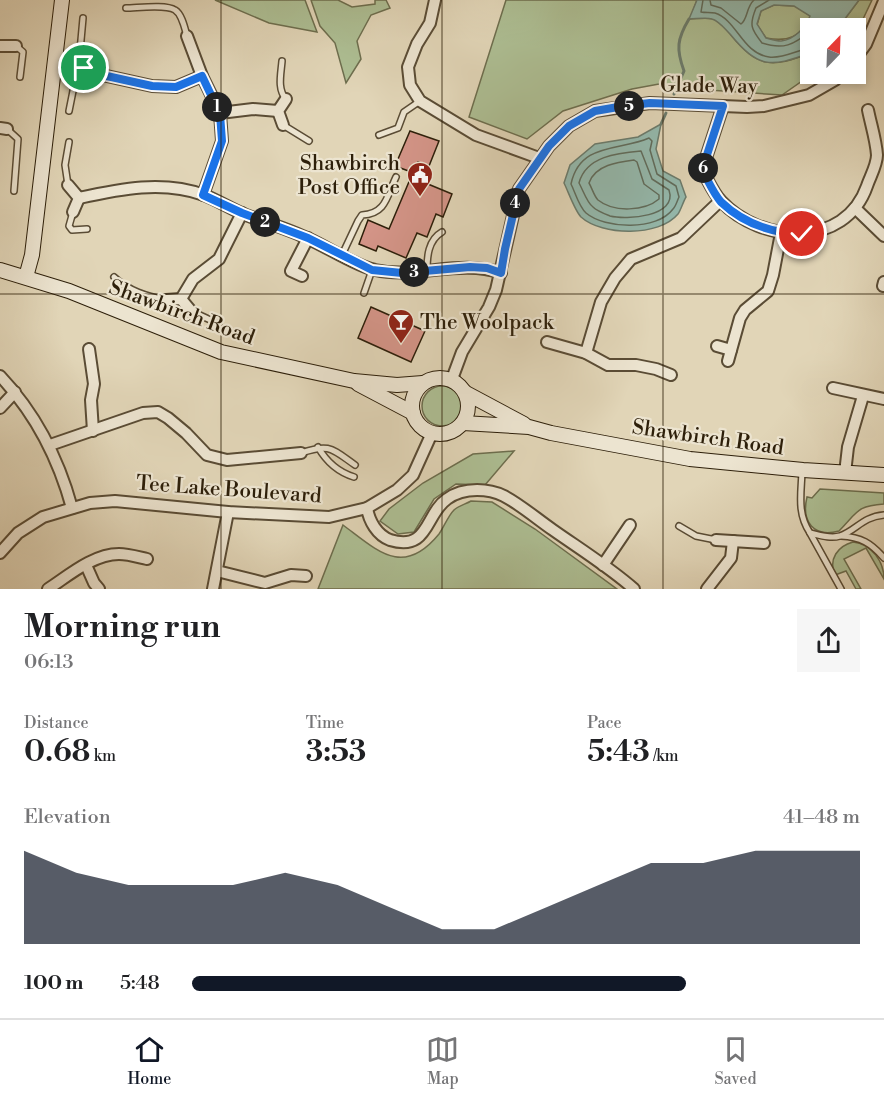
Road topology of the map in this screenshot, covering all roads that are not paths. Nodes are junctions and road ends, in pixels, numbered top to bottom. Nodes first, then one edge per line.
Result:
1 (62, 0) edge
2 (435, 0) edge
3 (884, 1) edge
4 (126, 8) dead end
5 (83, 18) dead end
6 (187, 36) joint
7 (866, 44) edge
8 (0, 46) edge
9 (16, 46) joint
10 (81, 56) joint
11 (282, 62) dead end
12 (84, 71) junction
13 (202, 76) junction
14 (20, 77) dead end
15 (75, 81) joint
16 (828, 84) edge
17 (286, 99) joint
18 (420, 101) junction
19 (723, 106) junction
20 (868, 110) dead end
21 (69, 111) dead end
22 (278, 111) junction
23 (220, 114) junction
24 (283, 125) joint
25 (4, 129) edge
26 (379, 135) dead end
27 (309, 141) dead end
28 (69, 142) dead end
29 (539, 158) junction
30 (396, 177) dead end
31 (68, 185) joint
32 (14, 191) dead end
33 (203, 195) junction
34 (79, 198) junction
35 (720, 201) junction
36 (855, 208) junction
37 (73, 212) joint
38 (242, 213) junction
39 (87, 229) dead end
40 (442, 232) dead end
41 (781, 233) junction
42 (884, 236) edge
43 (308, 238) junction
44 (342, 255) junction
45 (0, 270) edge
46 (372, 270) junction
47 (427, 272) junction
48 (501, 273) junction
49 (302, 276) dead end
50 (26, 277) junction
51 (114, 277) dead end
52 (364, 293) dead end
53 (181, 299) junction
54 (166, 300) joint
55 (191, 311) joint
56 (219, 324) dead end
57 (547, 342) dead end
58 (717, 346) dead end
59 (89, 349) dead end
60 (731, 350) junction
61 (586, 353) junction
62 (729, 362) dead end
63 (671, 375) dead end
64 (0, 376) edge
65 (452, 379) junction
66 (354, 381) junction
67 (423, 383) junction
68 (833, 388) dead end
69 (15, 392) junction
70 (466, 393) junction
71 (863, 396) junction
72 (884, 399) edge
73 (0, 408) edge
74 (413, 413) junction
75 (463, 423) junction
76 (529, 427) junction
77 (93, 431) junction
78 (432, 433) junction
79 (50, 445) junction
80 (318, 447) junction
81 (301, 453) joint
82 (355, 465) dead end
83 (802, 471) junction
84 (845, 473) junction
85 (884, 475) edge
86 (354, 477) dead end
87 (72, 508) junction
88 (367, 508) junction
89 (228, 512) junction
90 (884, 515) edge
91 (630, 525) dead end
92 (679, 526) dead end
93 (810, 533) junction
94 (839, 536) junction
95 (716, 540) joint
96 (733, 541) junction
97 (764, 543) dead end
98 (0, 553) edge
99 (884, 558) edge
100 (147, 559) dead end
101 (603, 564) junction
102 (86, 565) junction
103 (217, 571) junction
104 (306, 576) dead end
105 (48, 589) edge
106 (99, 589) edge
107 (213, 589) edge
108 (634, 589) edge
109 (707, 589) edge
110 (841, 589) edge

1 - 50 main road
2 - 18 street
3 - 7 street
4 - 6 lane
5 - 10 lane
6 - 13 street
8 - 9 street
9 - 14 lane
10 - 12 street
11 - 17 lane
12 - 13 street
12 - 15 street
13 - 23 street
15 - 21 lane
16 - 19 street, Glade Way
17 - 22 street
18 - 26 lane
18 - 29 street
19 - 29 street, Glade Way
19 - 35 street
20 - 36 street
22 - 23 street
22 - 24 street
23 - 33 street
24 - 27 lane
25 - 32 lane
28 - 31 lane
29 - 48 street, Glade Way
30 - 44 lane
31 - 34 street
33 - 34 street
33 - 38 street
34 - 37 street
35 - 41 street
35 - 61 street
36 - 41 street
36 - 42 street
37 - 39 lane
38 - 43 street
38 - 53 street
40 - 47 lane
41 - 60 street
43 - 44 street
43 - 49 street
44 - 46 street
45 - 50 main road, Shawbirch Road
46 - 47 street
46 - 52 lane
47 - 48 street
48 - 65 street, Glade Way
50 - 66 main road, Shawbirch Road
51 - 54 lane
53 - 54 street
53 - 55 street
55 - 56 lane
57 - 61 street
58 - 60 street
59 - 77 street
60 - 62 street
61 - 63 street
64 - 69 street
65 - 67 main road
65 - 70 main road
66 - 67 main road, Shawbirch Road
66 - 74 main road, Shawbirch Road
67 - 74 main road
68 - 71 street
69 - 73 street
69 - 79 street
70 - 75 main road
70 - 76 main road, Shawbirch Road
71 - 72 street
71 - 84 street
74 - 78 main road
75 - 76 main road, Shawbirch Road
75 - 78 main road
76 - 83 main road, Shawbirch Road
77 - 79 street
77 - 81 street
78 - 88 street, Tee Lake Boulevard
79 - 87 street
80 - 81 lane
80 - 82 lane
80 - 86 lane
83 - 84 main road, Shawbirch Road
83 - 93 lane
84 - 85 main road, Shawbirch Road
87 - 89 street, Tee Lake Boulevard
87 - 98 street, Tee Lake Boulevard
88 - 89 street, Tee Lake Boulevard
88 - 101 street
89 - 103 street
90 - 94 lane
91 - 101 street
92 - 95 lane
93 - 94 lane
93 - 110 lane
94 - 99 lane
95 - 96 street
96 - 97 street
96 - 109 street
100 - 102 street
101 - 108 street
102 - 105 street
102 - 106 street
103 - 104 street
103 - 107 street

